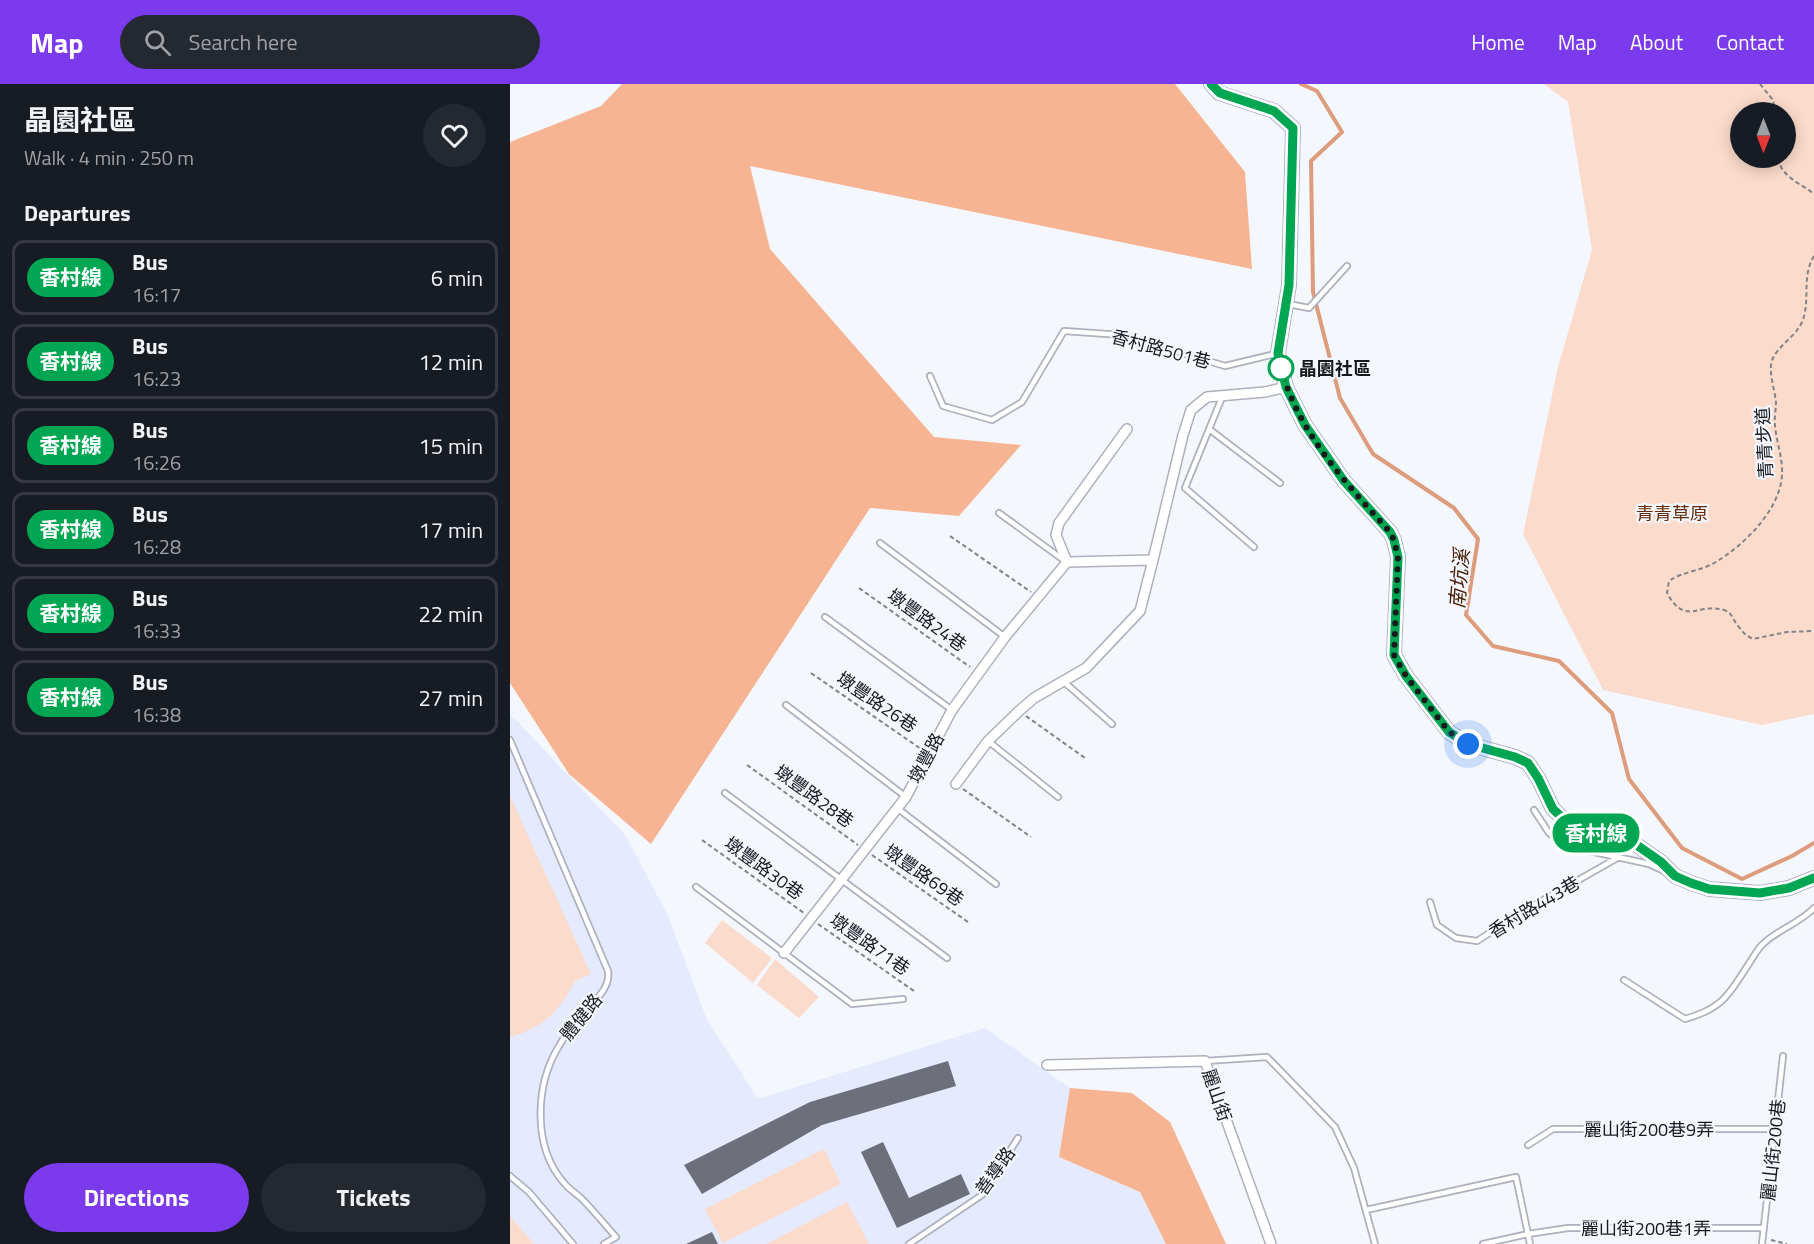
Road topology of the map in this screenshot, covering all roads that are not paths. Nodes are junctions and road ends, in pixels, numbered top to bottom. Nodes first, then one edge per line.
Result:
1 (1211, 84) edge
2 (1347, 266) dead end
3 (1286, 303) junction
4 (1278, 353) junction
5 (930, 376) dead end
6 (1286, 387) junction
7 (1223, 395) junction
8 (1127, 429) dead end
9 (1209, 429) junction
10 (1280, 483) dead end
11 (999, 513) dead end
12 (880, 543) dead end
13 (1254, 547) dead end
14 (1153, 560) junction
15 (1067, 562) junction
16 (825, 617) dead end
17 (1005, 637) junction
18 (1064, 681) junction
19 (786, 705) dead end
20 (952, 710) junction
21 (1112, 724) dead end
22 (510, 740) edge
23 (988, 741) junction
24 (956, 784) road end
25 (725, 793) dead end
26 (906, 797) junction
27 (1058, 797) dead end
28 (897, 808) junction
29 (1534, 810) dead end
30 (1619, 857) junction
31 (1675, 876) junction
32 (1814, 878) edge
33 (842, 880) junction
34 (996, 884) dead end
35 (696, 887) dead end
36 (1430, 903) dead end
37 (1814, 908) edge
38 (784, 953) junction
39 (947, 958) dead end
40 (1624, 980) dead end
41 (903, 999) dead end
42 (1783, 1056) dead end
43 (1205, 1061) junction
44 (1047, 1065) dead end
45 (1775, 1130) junction
46 (1018, 1138) dead end
47 (1528, 1144) dead end
48 (510, 1176) edge
49 (1366, 1210) junction
50 (1764, 1228) junction
51 (1528, 1234) junction
52 (573, 1244) edge
53 (603, 1244) edge
54 (909, 1244) edge
55 (1271, 1244) edge
56 (1375, 1244) edge
57 (1483, 1244) edge
58 (1530, 1244) edge
59 (1762, 1244) edge

1 - 3 street
2 - 3 lane
3 - 4 street
4 - 5 lane, 香村路501巷
4 - 6 street
6 - 7 street
6 - 31 street
7 - 9 lane
7 - 14 street
8 - 15 street
9 - 10 lane
9 - 13 lane
11 - 15 lane
12 - 17 lane
14 - 15 street
14 - 18 street
15 - 17 street, 墩豐路
16 - 20 lane
17 - 20 street, 墩豐路
18 - 21 lane
18 - 23 street
19 - 26 lane
20 - 26 street, 墩豐路
22 - 53 lane, 體健路
23 - 24 street
23 - 27 lane
25 - 33 lane
26 - 28 street, 墩豐路
28 - 33 street, 墩豐路
28 - 34 lane
29 - 30 lane
30 - 31 lane
30 - 36 lane, 香村路443巷
31 - 32 street
33 - 38 street, 墩豐路
33 - 39 lane
35 - 38 lane
37 - 40 lane
38 - 41 lane
42 - 45 lane, 麗山街200巷
43 - 44 street, 麗山街
43 - 49 lane
43 - 55 street, 麗山街
45 - 47 lane, 麗山街200巷9弄
45 - 50 lane, 麗山街200巷
46 - 54 lane, 善導路
48 - 52 lane
49 - 51 lane
49 - 56 lane
50 - 51 lane, 麗山街200巷1弄
50 - 59 lane, 麗山街200巷
51 - 57 lane, 麗山街200巷1弄
51 - 58 lane

